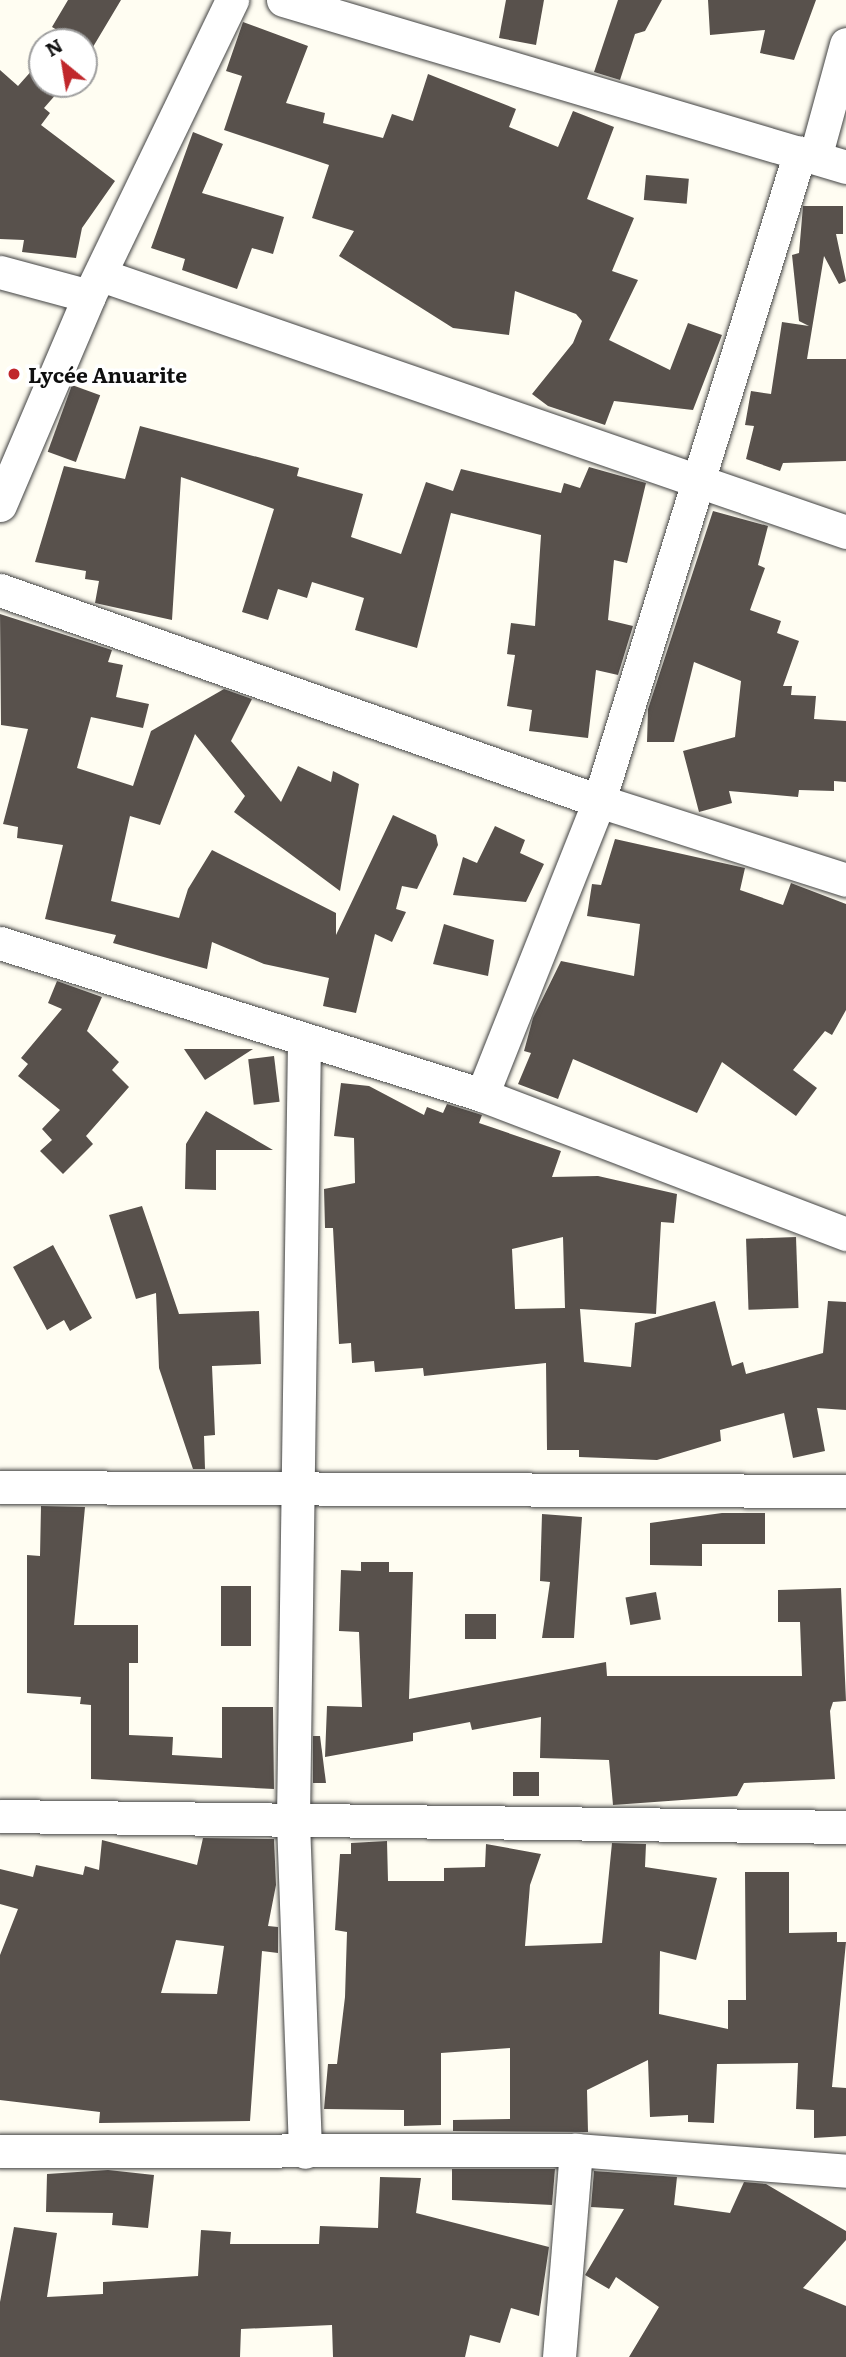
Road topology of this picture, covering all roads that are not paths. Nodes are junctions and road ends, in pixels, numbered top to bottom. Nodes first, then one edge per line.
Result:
1 (232, 0) edge
2 (283, 0) edge
3 (846, 44) edge
4 (808, 153) junction
5 (846, 167) edge
6 (0, 272) edge
7 (95, 285) junction
8 (700, 484) junction
9 (0, 505) edge
10 (846, 532) edge
11 (0, 590) edge
12 (599, 802) junction
13 (846, 880) edge
14 (0, 943) edge
15 (304, 1041) junction
16 (482, 1095) junction
17 (846, 1234) edge
18 (0, 1487) edge
19 (293, 1488) junction
20 (846, 1491) edge
21 (0, 1816) edge
22 (293, 1822) junction
23 (846, 1827) edge
24 (576, 2150) junction
25 (0, 2151) edge
26 (305, 2152) junction
27 (846, 2171) edge
28 (559, 2357) edge

1 - 7 street
2 - 4 street
3 - 4 street
4 - 5 street
4 - 8 street
6 - 7 street
7 - 8 street
7 - 9 street
8 - 10 street
8 - 12 street
11 - 12 street
12 - 13 street
12 - 16 street
14 - 15 street
15 - 16 street
15 - 19 street
16 - 17 street
18 - 19 street
19 - 20 street
19 - 22 street
21 - 22 street
22 - 23 street
22 - 26 street
24 - 26 street
24 - 27 street
24 - 28 street
25 - 26 street

